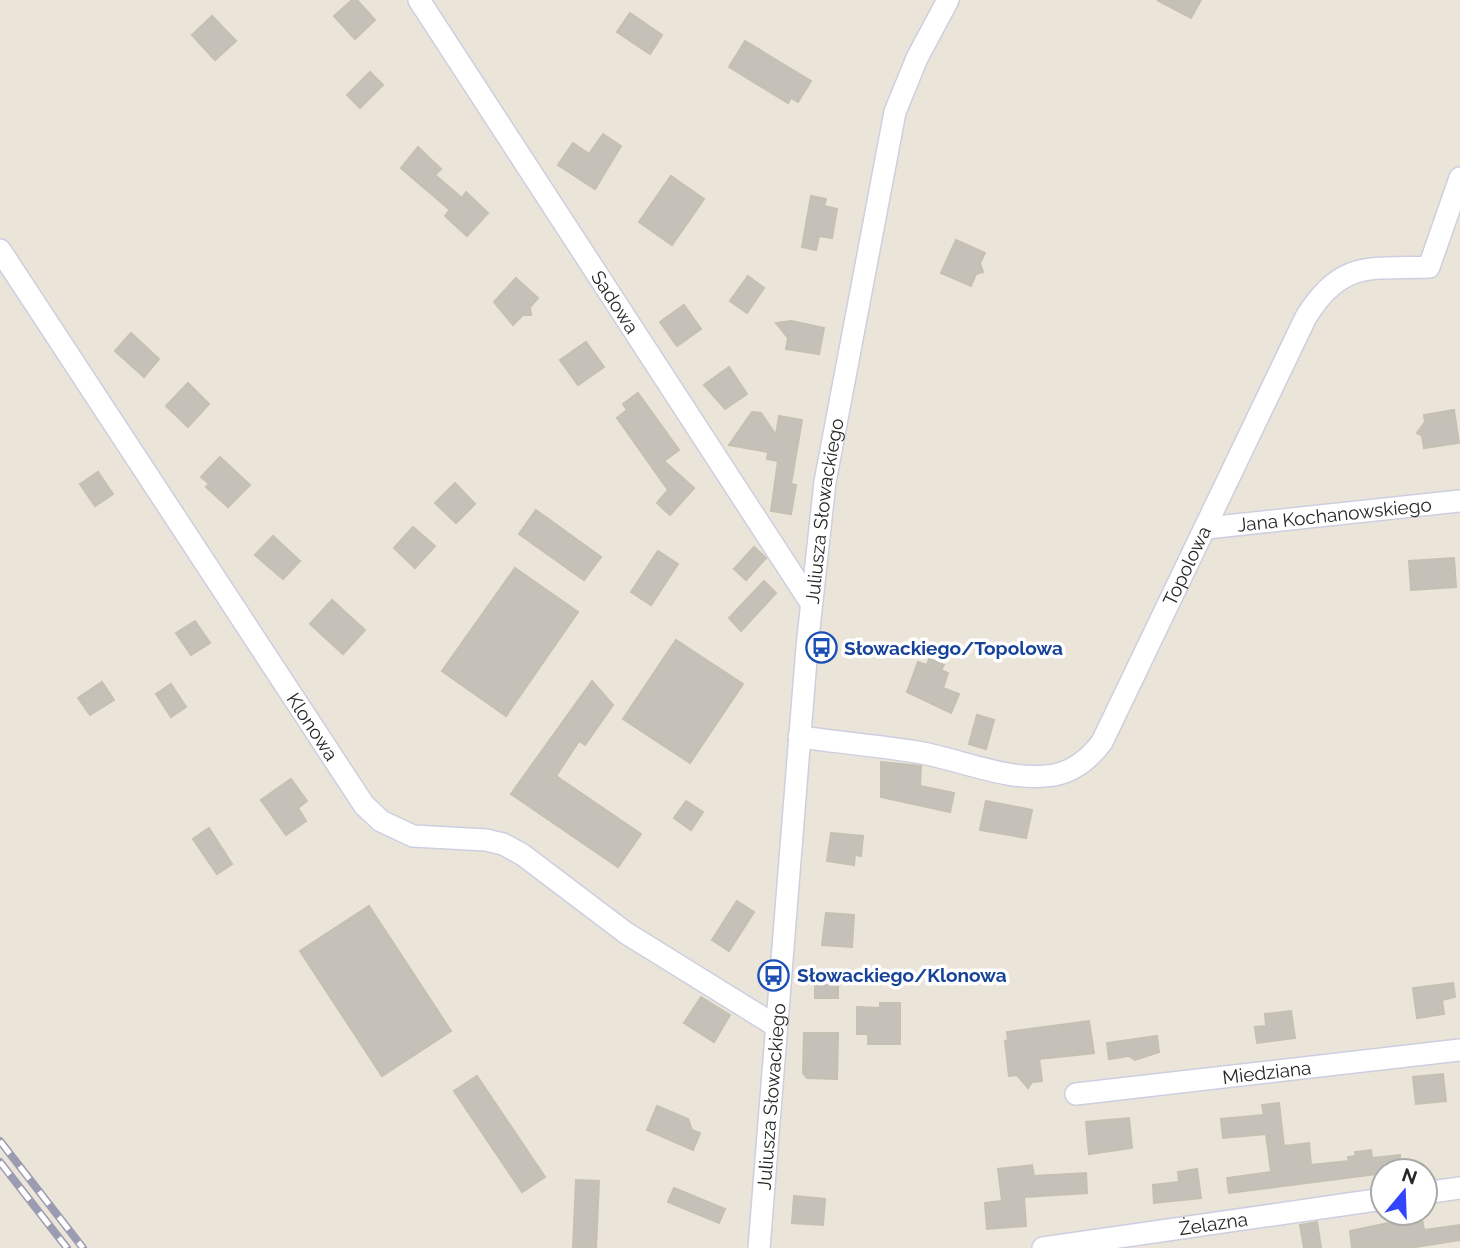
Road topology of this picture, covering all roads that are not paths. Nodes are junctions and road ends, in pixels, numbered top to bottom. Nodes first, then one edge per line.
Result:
1 (419, 0) edge
2 (948, 0) edge
3 (1460, 178) edge
4 (0, 250) edge
5 (1460, 500) edge
6 (1207, 528) junction
7 (811, 603) junction
8 (799, 737) junction
9 (776, 1026) junction
10 (1460, 1050) edge
11 (1076, 1094) dead end
12 (1460, 1188) edge
13 (1439, 1191) edge
14 (1369, 1201) edge
15 (759, 1248) edge
16 (1043, 1248) edge

1 - 7 street, Sadowa
2 - 7 street, Juliusza Słowackiego
3 - 6 street, Topolowa
4 - 9 street, Klonowa
5 - 6 street, Jana Kochanowskiego
6 - 8 street, Topolowa
7 - 8 street, Juliusza Słowackiego
8 - 9 street, Juliusza Słowackiego
9 - 15 street, Juliusza Słowackiego
10 - 11 street, Miedziana
12 - 13 street
14 - 16 street, Żelazna

